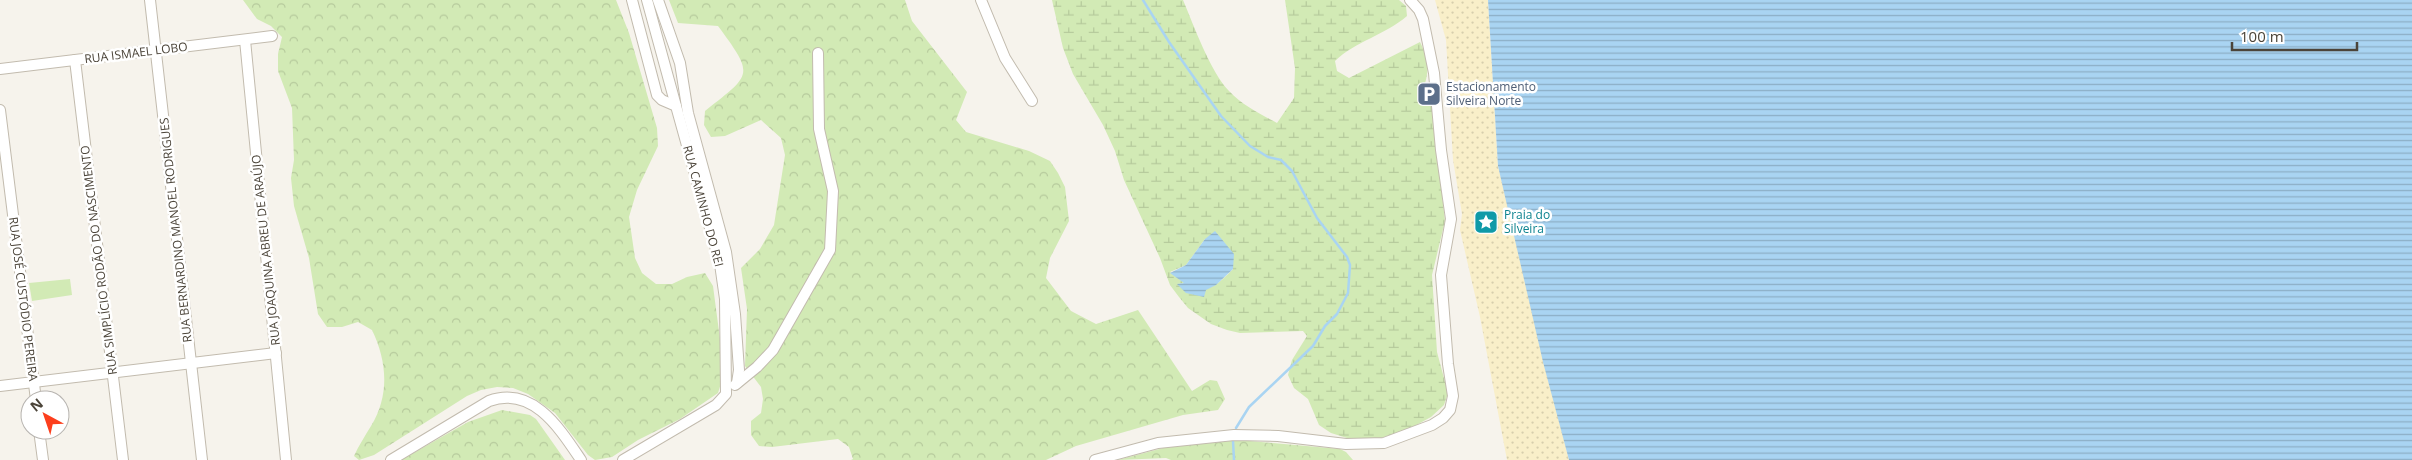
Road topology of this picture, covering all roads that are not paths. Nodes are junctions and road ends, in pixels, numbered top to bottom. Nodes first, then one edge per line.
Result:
1 (150, 0) edge
2 (632, 0) edge
3 (647, 0) edge
4 (658, 0) edge
5 (982, 0) edge
6 (1410, 0) edge
7 (272, 36) dead end
8 (245, 40) junction
9 (156, 50) junction
10 (818, 53) dead end
11 (75, 60) junction
12 (0, 69) edge
13 (1032, 101) dead end
14 (676, 106) junction
15 (0, 110) edge
16 (276, 353) junction
17 (191, 362) junction
18 (112, 372) junction
19 (34, 383) junction
20 (737, 383) junction
21 (0, 386) edge
22 (35, 390) edge
23 (726, 394) junction
24 (40, 440) edge
25 (43, 460) edge
26 (123, 460) edge
27 (202, 460) edge
28 (286, 460) edge
29 (392, 460) edge
30 (581, 460) edge
31 (623, 460) edge
32 (1095, 460) edge

1 - 9 street, RUA BERNARDINO MANOEL RODRIGUES
2 - 14 street
3 - 14 street, RUA CAMINHO DO REI
4 - 20 street
5 - 13 street
6 - 32 street
7 - 8 street, RUA ISMAEL LOBO
8 - 9 street, RUA ISMAEL LOBO
8 - 16 street, RUA JOAQUINA ABREU DE ARAÚJO
9 - 11 street, RUA ISMAEL LOBO
9 - 17 street, RUA BERNARDINO MANOEL RODRIGUES
10 - 20 street
11 - 12 street, RUA ISMAEL LOBO
11 - 18 street, RUA SIMPLÍCIO RODÃO DO NASCIMENTO
14 - 23 street, RUA CAMINHO DO REI
15 - 19 street, RUA JOSÉ CUSTÓDIO PEREIRA
16 - 17 street
16 - 28 street, RUA JOAQUINA ABREU DE ARAÚJO
17 - 18 street
17 - 27 street, RUA BERNARDINO MANOEL RODRIGUES
18 - 19 street
18 - 26 street, RUA SIMPLÍCIO RODÃO DO NASCIMENTO
19 - 21 street
19 - 22 street, RUA JOSÉ CUSTÓDIO PEREIRA
20 - 23 street
23 - 31 street
24 - 25 street
29 - 30 street

